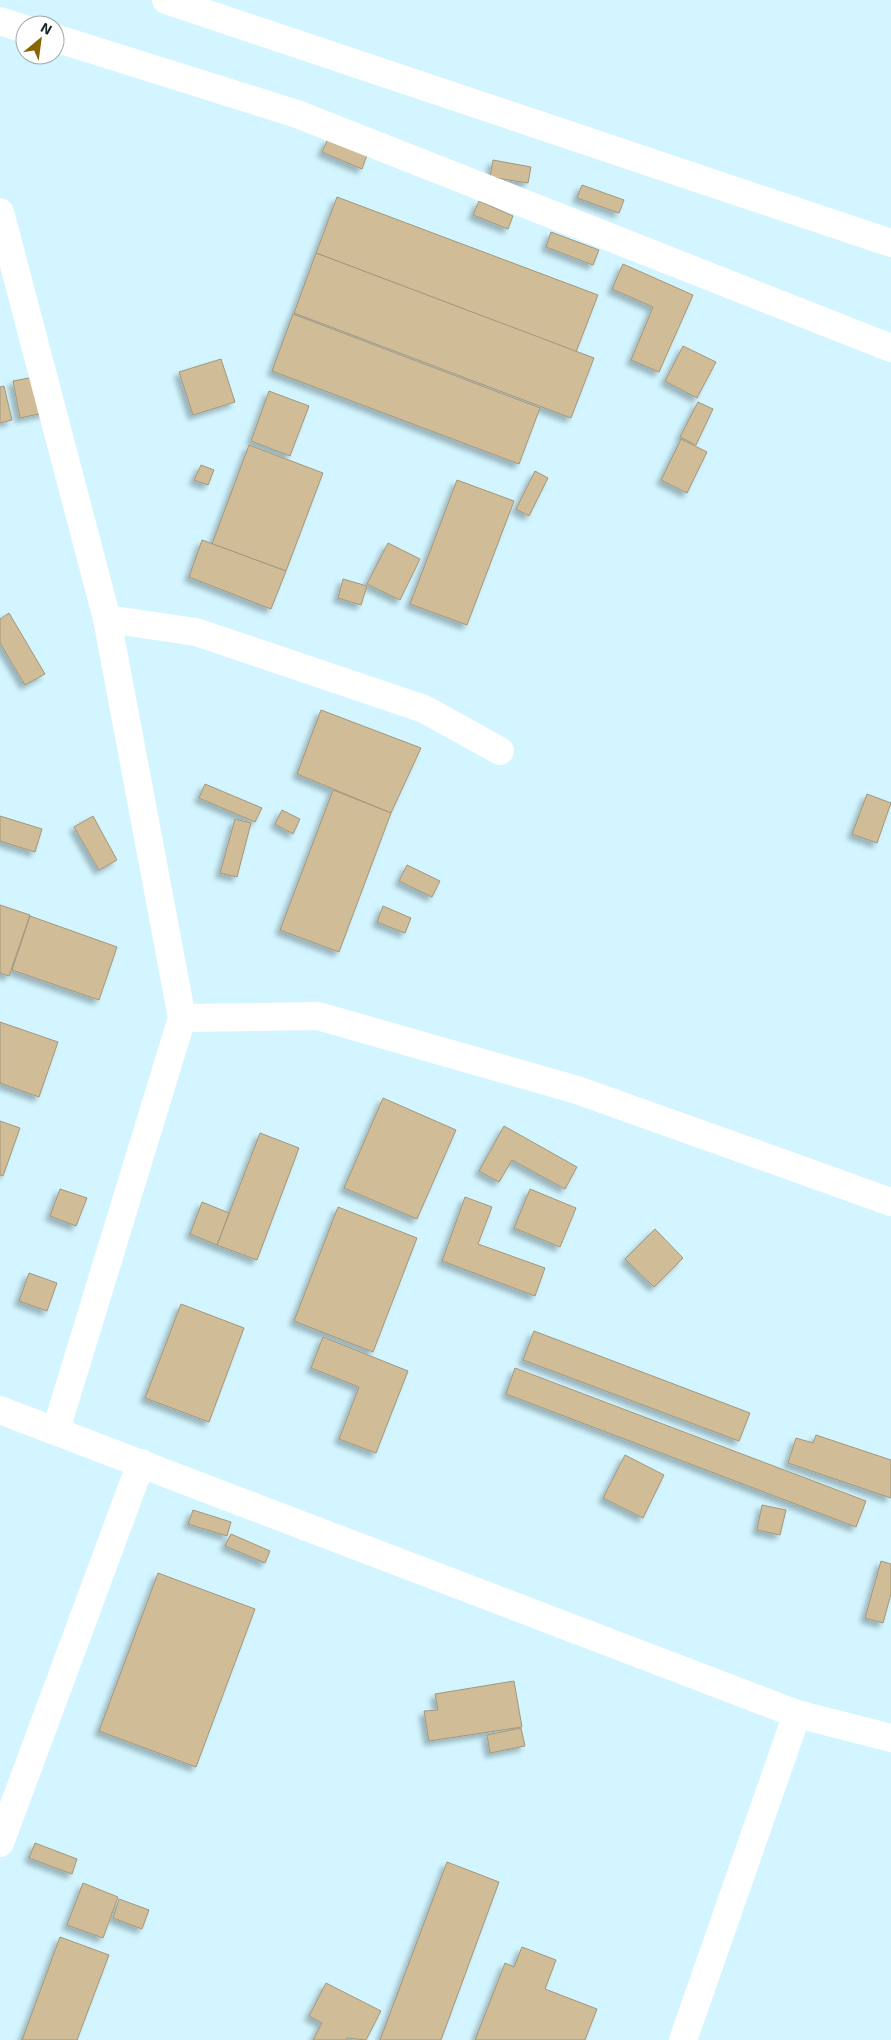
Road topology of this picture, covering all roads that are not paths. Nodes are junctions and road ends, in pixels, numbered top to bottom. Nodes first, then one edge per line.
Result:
1 (166, 0) edge
2 (0, 21) edge
3 (15, 26) edge
4 (65, 41) edge
5 (0, 212) edge
6 (891, 243) edge
7 (891, 348) edge
8 (107, 618) junction
9 (500, 751) dead end
10 (182, 1018) junction
11 (891, 1202) edge
12 (0, 1410) edge
13 (56, 1430) junction
14 (141, 1463) junction
15 (796, 1714) junction
16 (891, 1738) edge
17 (0, 1843) edge
18 (682, 2040) edge

1 - 6 lane
2 - 3 lane
4 - 7 lane
5 - 8 lane
8 - 9 lane
8 - 10 lane
10 - 11 lane
10 - 13 lane
12 - 13 lane
13 - 14 lane
14 - 15 lane
14 - 17 lane
15 - 16 lane
15 - 18 lane

